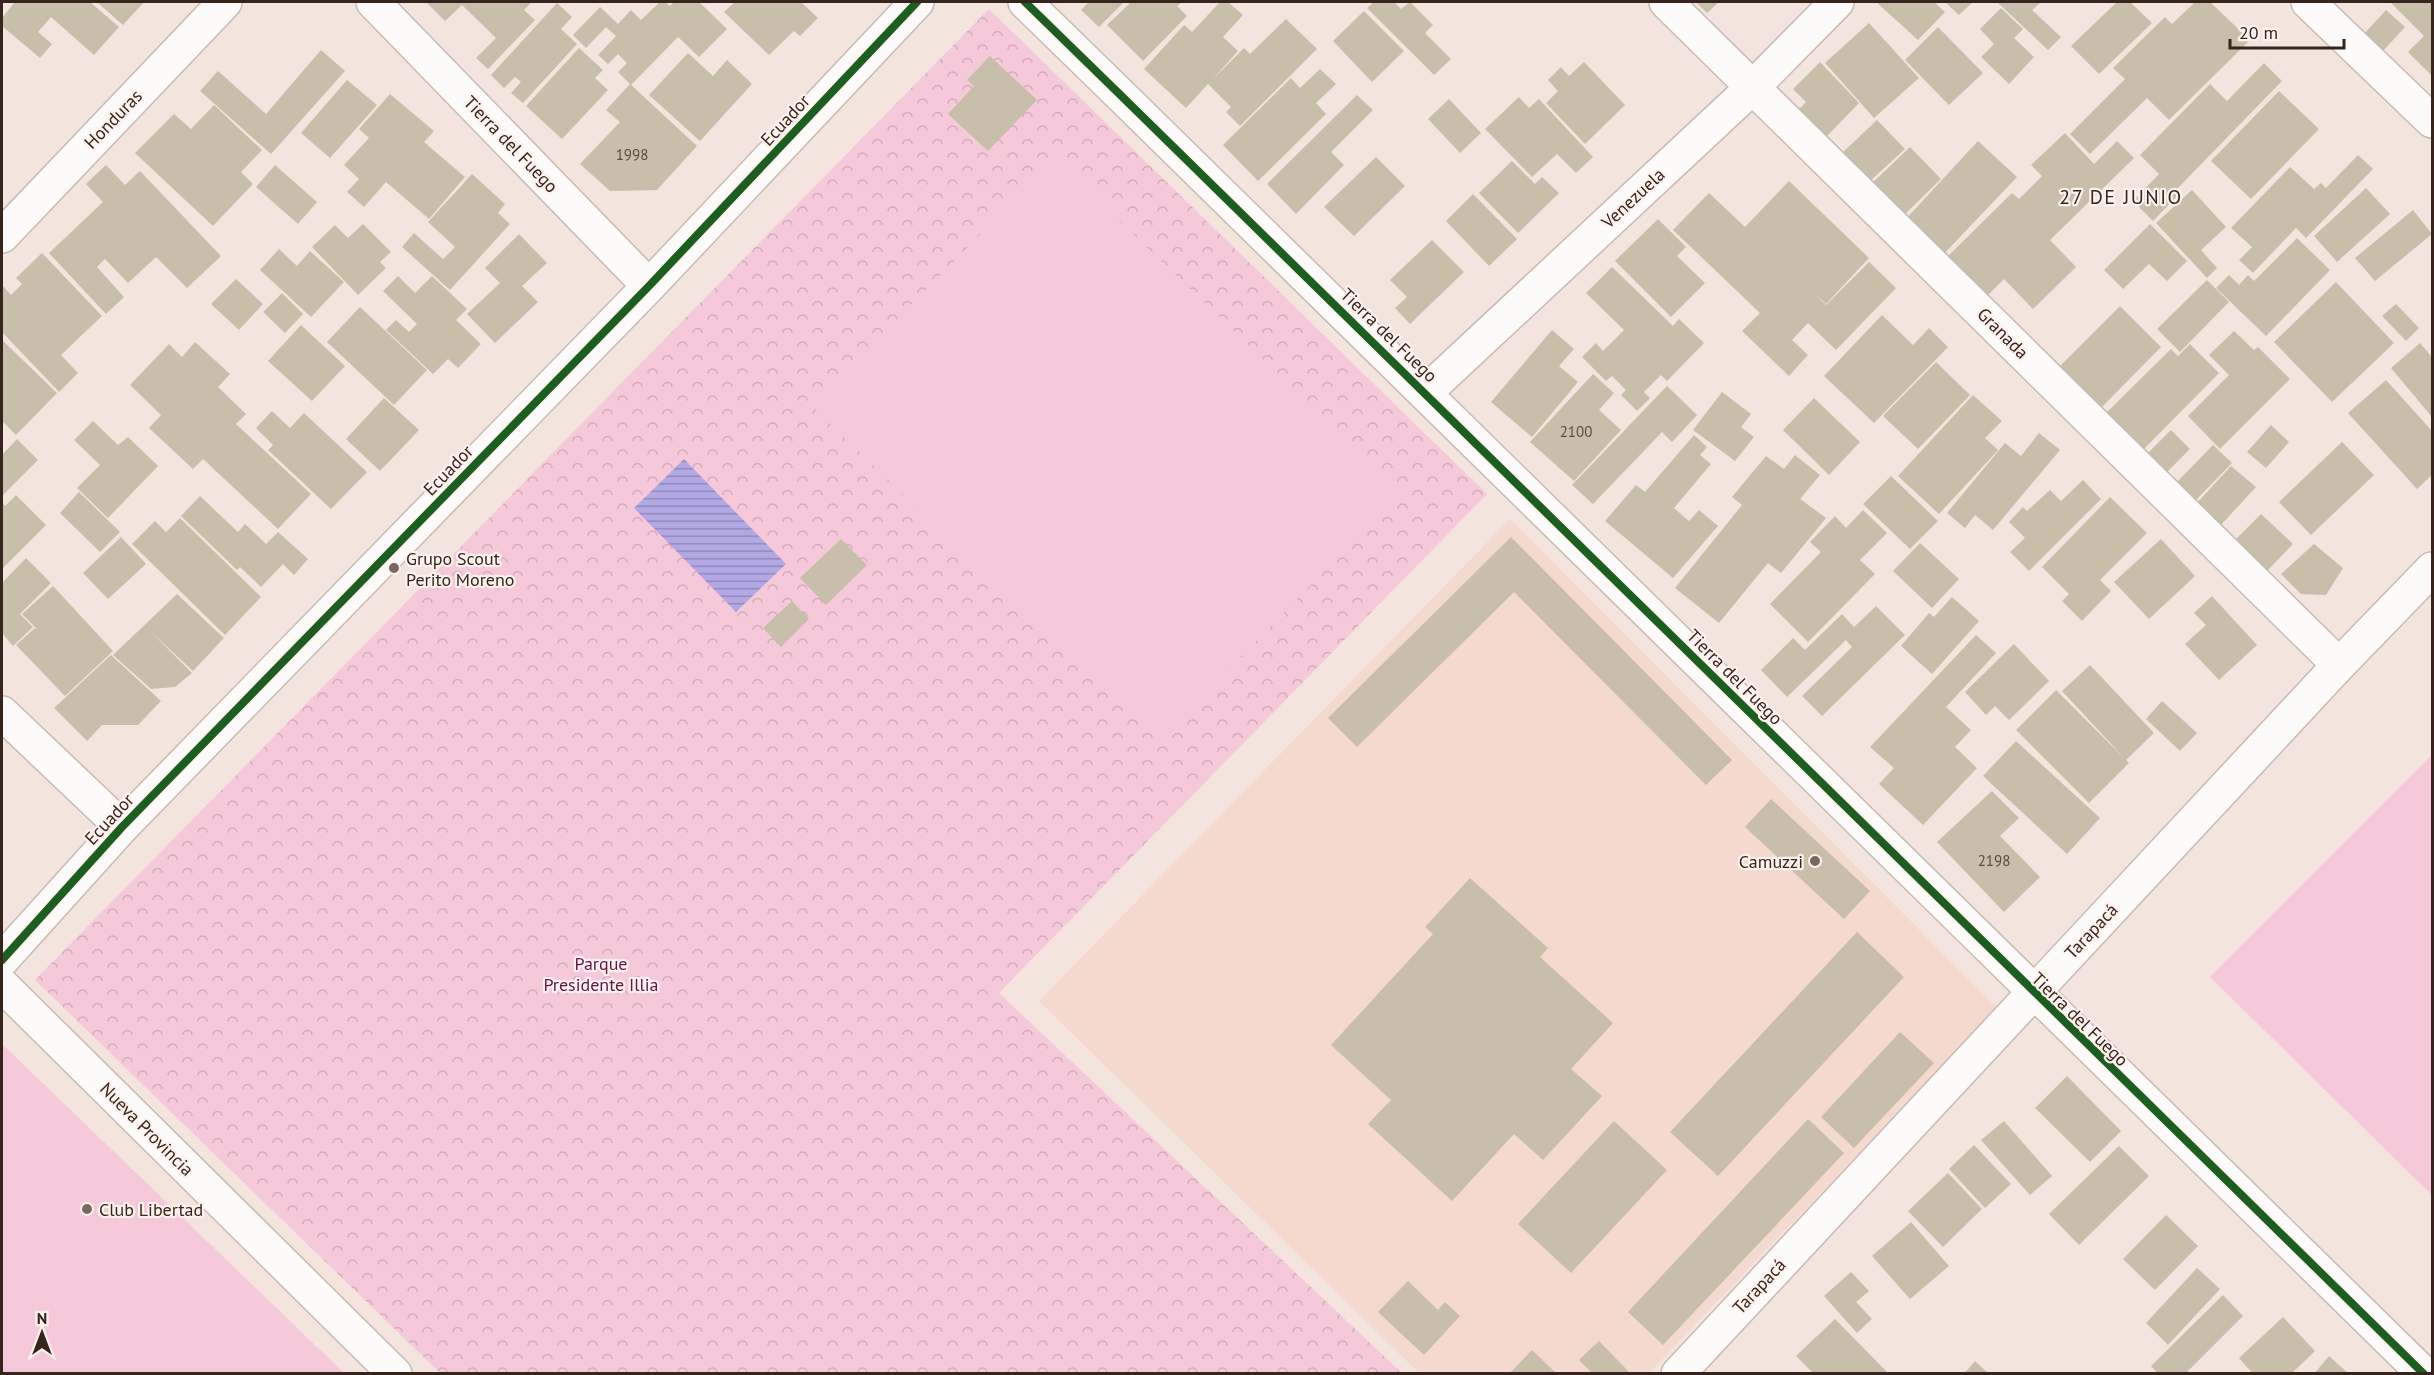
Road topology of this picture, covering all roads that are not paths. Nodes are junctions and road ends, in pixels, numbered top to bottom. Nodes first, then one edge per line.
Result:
1 (225, 2) edge
2 (373, 2) edge
3 (917, 2) edge
4 (1025, 2) edge
5 (1666, 2) edge
6 (1837, 2) edge
7 (2308, 2) edge
8 (1754, 86) junction
9 (2433, 121) edge
10 (2, 237) edge
11 (649, 286) junction
12 (1426, 392) junction
13 (2433, 569) edge
14 (2339, 665) junction
15 (2, 712) edge
16 (122, 827) junction
17 (2, 960) edge
18 (2, 985) edge
19 (2033, 994) junction
20 (395, 1374) edge
21 (1678, 1374) edge
22 (2424, 1374) edge

1 - 10 street, Honduras
2 - 11 street, Tierra del Fuego
3 - 11 street, Ecuador
4 - 12 street, Tierra del Fuego
5 - 8 street, Granada
6 - 8 street, Venezuela
7 - 9 street
8 - 12 street, Venezuela
8 - 14 street, Granada
11 - 16 street, Ecuador
12 - 19 street, Tierra del Fuego
13 - 14 street, Tarapacá
14 - 19 street, Tarapacá
15 - 16 street
16 - 17 street, Ecuador
18 - 20 street, Nueva Provincia
19 - 21 street, Tarapacá
19 - 22 street, Tierra del Fuego

